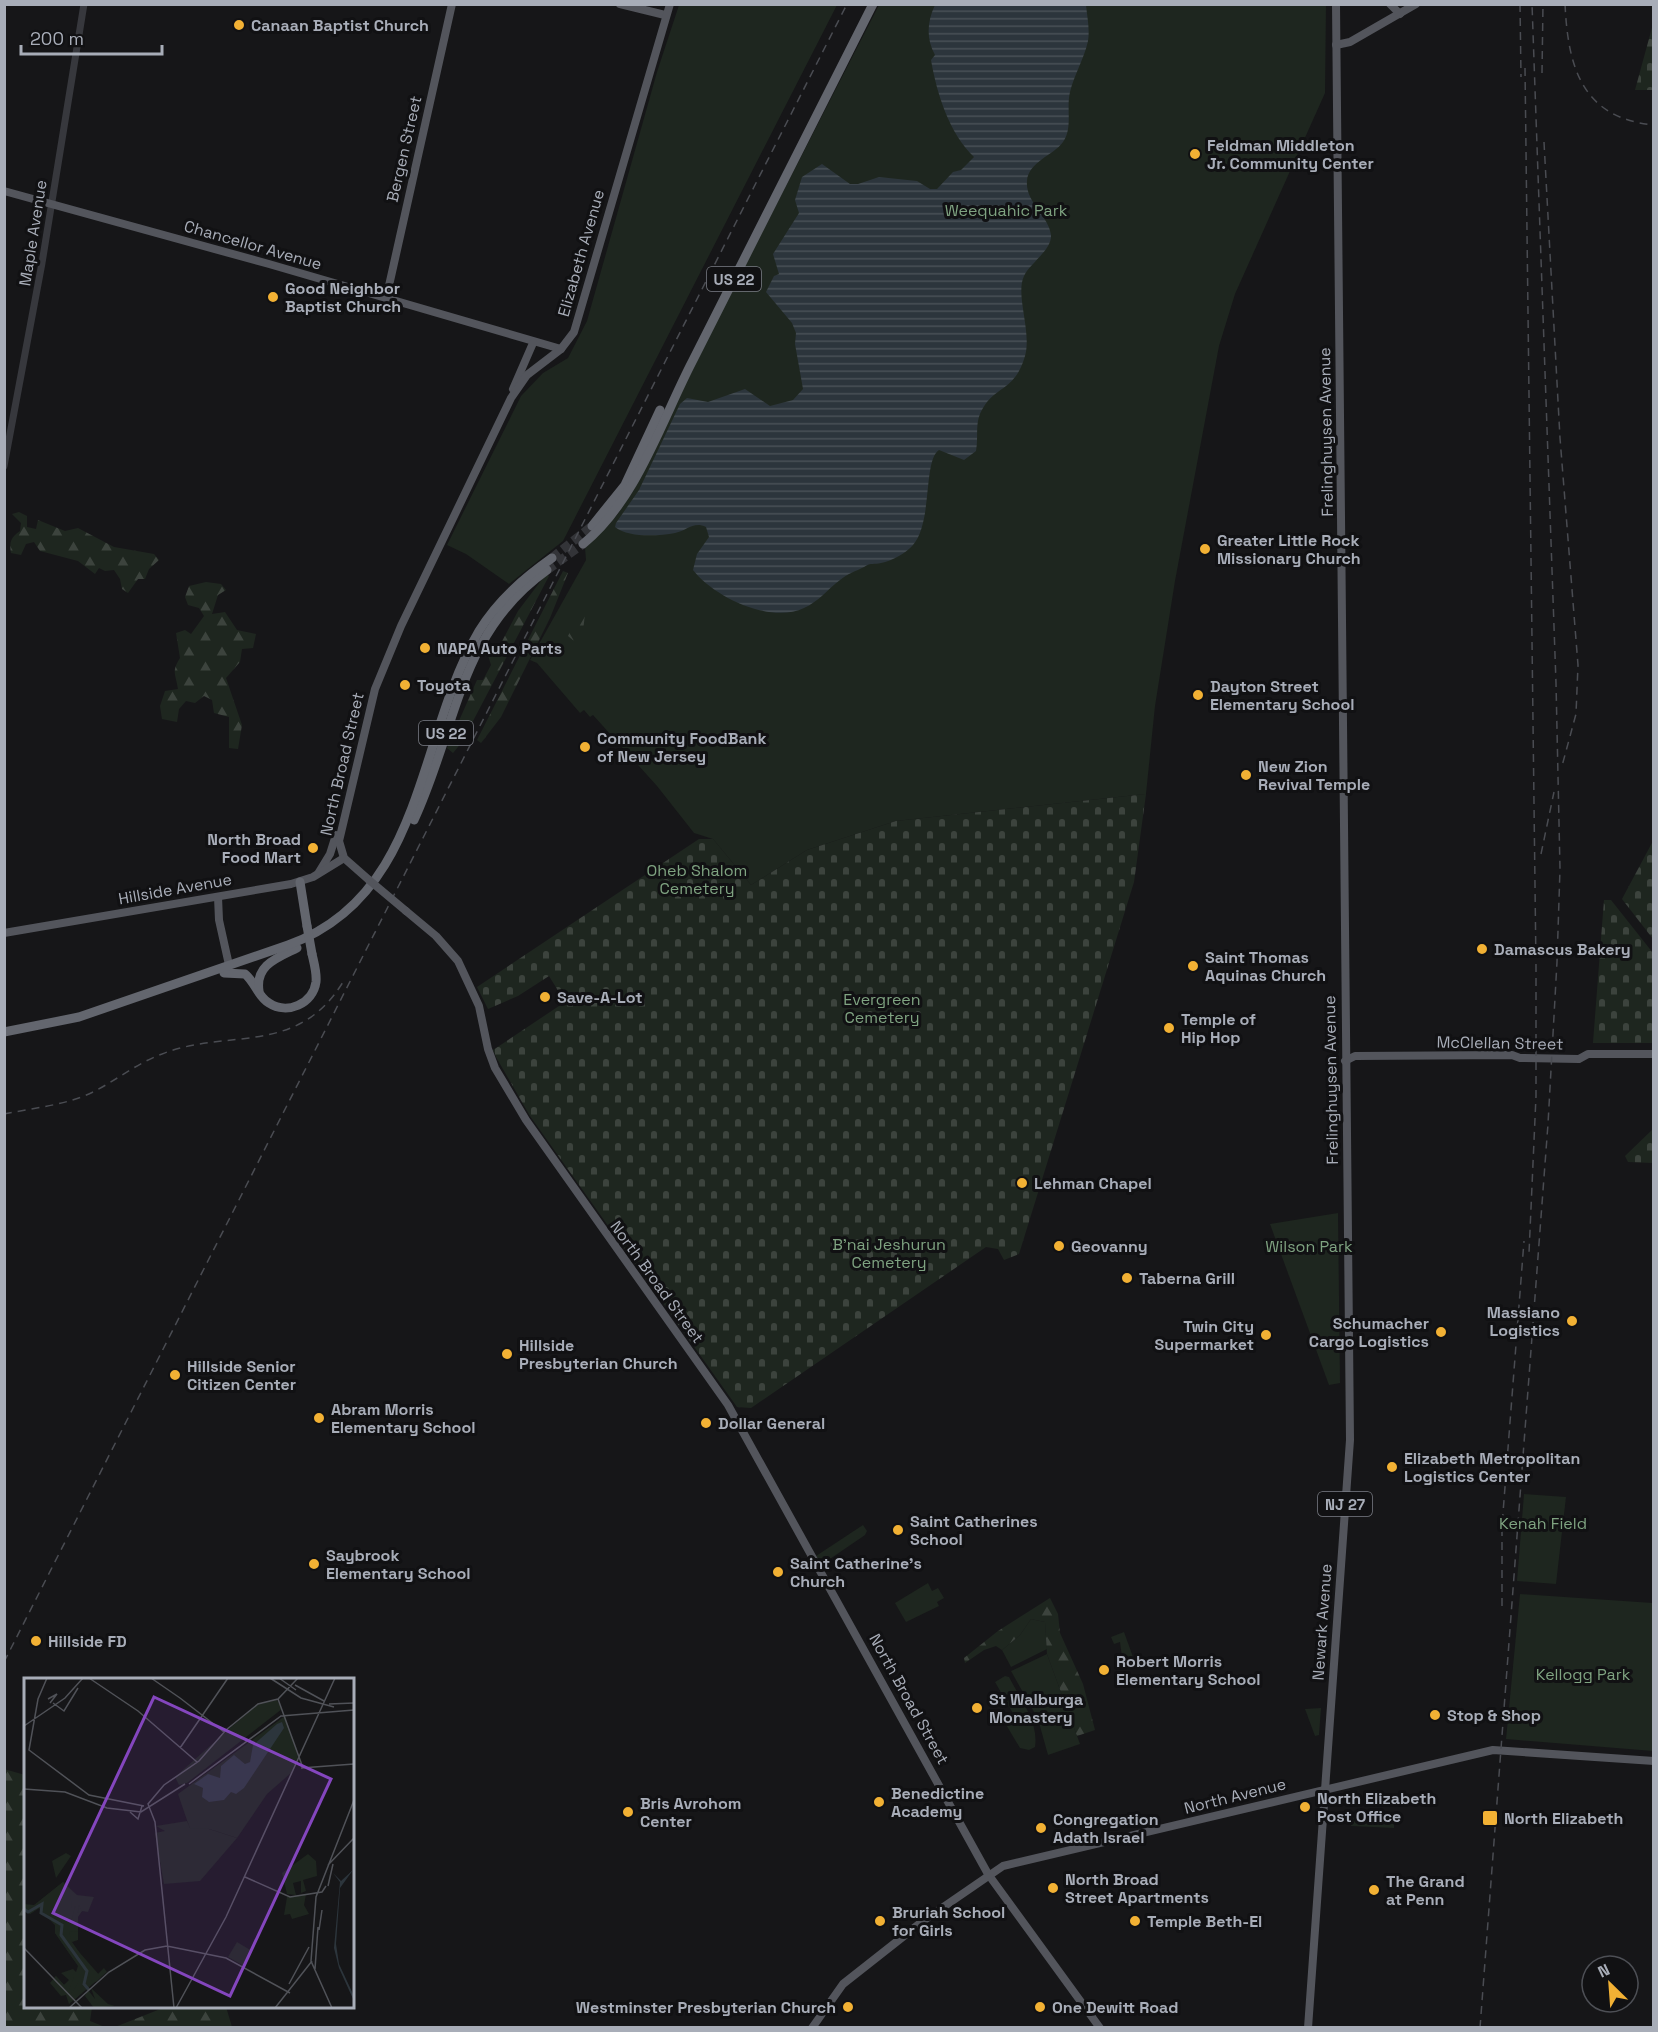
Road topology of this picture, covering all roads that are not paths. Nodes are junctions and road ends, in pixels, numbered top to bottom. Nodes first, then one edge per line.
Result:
1 (84, 4) edge
2 (452, 4) edge
3 (620, 4) edge
4 (670, 4) edge
5 (867, 4) edge
6 (873, 4) edge
7 (1336, 4) edge
8 (1390, 4) edge
9 (1416, 4) edge
10 (1400, 14) junction
11 (665, 15) junction
12 (1336, 45) junction
13 (4, 191) edge
14 (52, 205) junction
15 (386, 299) junction
16 (533, 343) junction
17 (561, 349) junction
18 (511, 398) junction
19 (4, 466) edge
20 (592, 526) tunnel mouth
21 (582, 544) tunnel mouth
22 (439, 546) joint
23 (552, 558) tunnel mouth
24 (547, 570) tunnel mouth
25 (341, 824) junction
26 (344, 858) junction
27 (313, 878) junction
28 (300, 882) junction
29 (218, 897) junction
30 (4, 933) edge
31 (297, 948) junction
32 (226, 969) junction
33 (260, 993) junction
34 (4, 1032) edge
35 (4, 1039) edge
36 (1653, 1054) edge
37 (1345, 1061) junction
38 (1348, 1218) joint
39 (1653, 1761) edge
40 (1325, 1789) junction
41 (988, 1874) junction
42 (812, 2028) edge
43 (1100, 2028) edge
44 (1308, 2028) edge

1 - 14 street, Maple Avenue
2 - 15 main road, Bergen Street
3 - 11 main road
4 - 11 main road, Elizabeth Avenue
5 - 20 highway, US 22
6 - 21 highway, US 22
7 - 12 main road, Frelinghuysen Avenue / NJ 27
8 - 10 main road
9 - 10 main road
10 - 12 main road
11 - 17 main road, Elizabeth Avenue
12 - 37 main road, Frelinghuysen Avenue / NJ 27
13 - 14 main road, Chancellor Avenue
14 - 15 main road, Chancellor Avenue
14 - 19 street, Maple Avenue
15 - 16 main road, Chancellor Avenue
16 - 17 main road, Chancellor Avenue
16 - 18 main road
17 - 18 main road, Elizabeth Avenue
18 - 22 main road, Elizabeth Avenue
22 - 25 main road, North Broad Street
23 - 32 highway, US 22
24 - 31 highway, US 22
25 - 26 main road, North Broad Street
25 - 27 main road
26 - 27 main road, Hillside Avenue
26 - 41 main road, North Broad Street, bridge
27 - 28 main road, Hillside Avenue
28 - 29 main road, Hillside Avenue
28 - 33 highway, bridge
29 - 30 main road, Hillside Avenue
29 - 32 main road
31 - 32 highway, US 22
31 - 33 highway
32 - 33 highway
32 - 34 highway, US 22
32 - 35 highway, US 22
36 - 37 main road, McClellan Street
37 - 38 main road, Frelinghuysen Avenue / NJ 27
38 - 40 main road, Newark Avenue / NJ 27
39 - 40 main road, North Avenue
40 - 41 main road, North Avenue
40 - 44 main road, Newark Avenue / NJ 27
41 - 42 main road, North Avenue
41 - 43 main road, North Broad Street

